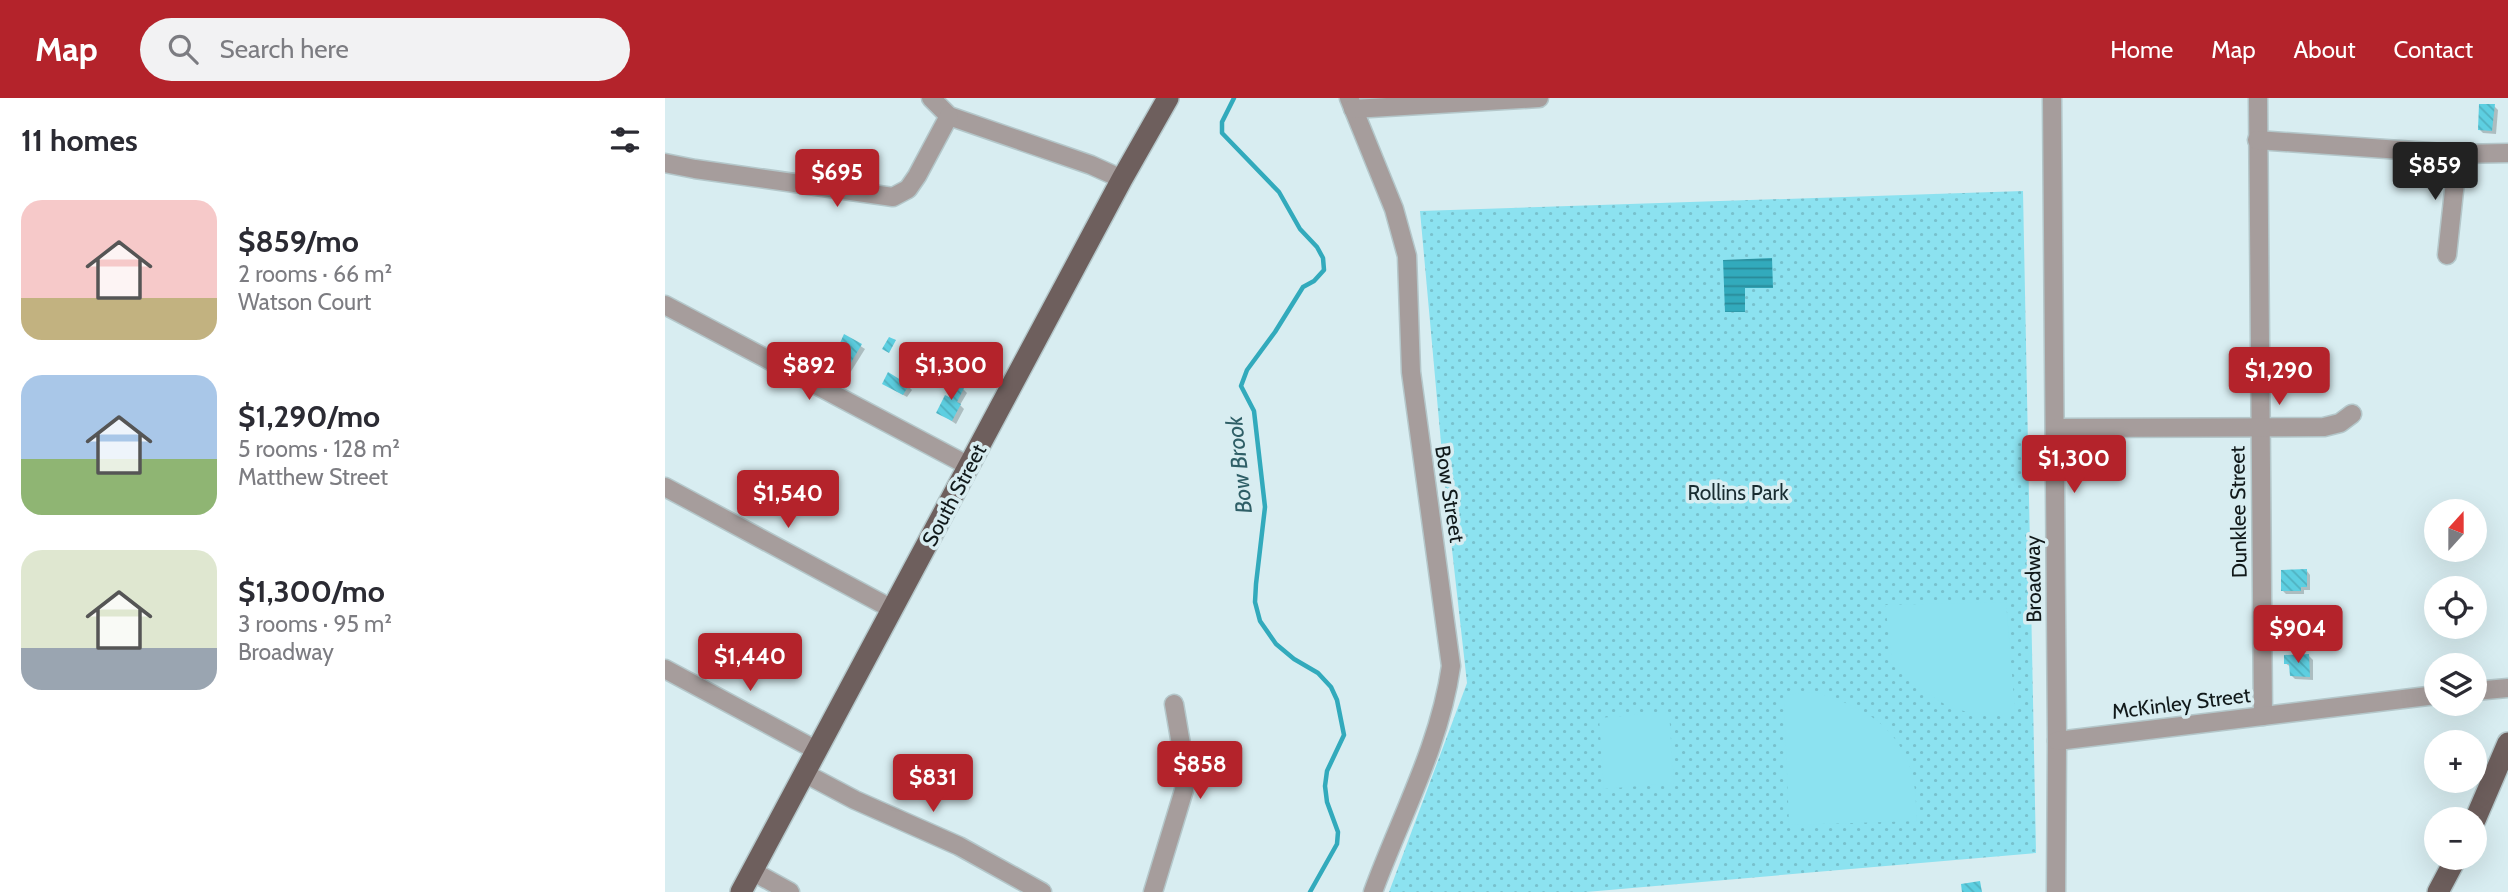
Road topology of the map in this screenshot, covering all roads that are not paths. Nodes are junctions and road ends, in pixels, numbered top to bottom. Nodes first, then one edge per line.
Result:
1 (931, 98) edge
2 (1168, 98) edge
3 (1539, 98) edge
4 (2052, 98) edge
5 (2258, 98) edge
6 (1351, 103) edge
7 (949, 116) junction
8 (2257, 140) junction
9 (2508, 153) edge
10 (2458, 154) junction
11 (665, 163) edge
12 (1122, 179) junction
13 (2447, 255) dead end
14 (665, 305) edge
15 (2352, 414) dead end
16 (2259, 426) junction
17 (2055, 428) junction
18 (969, 466) junction
19 (665, 487) edge
20 (892, 609) junction
21 (665, 669) edge
22 (2508, 688) edge
23 (2487, 690) edge
24 (2424, 696) edge
25 (1174, 704) dead end
26 (2263, 716) junction
27 (2057, 741) junction
28 (2508, 743) edge
29 (816, 750) junction
30 (804, 773) junction
31 (2481, 807) edge
32 (2450, 870) edge
33 (752, 871) junction
34 (741, 892) edge
35 (790, 892) edge
36 (1042, 892) edge
37 (1153, 892) edge
38 (1373, 892) edge
39 (2056, 892) edge
40 (2438, 892) edge

1 - 7 street
2 - 12 main road, South Street
3 - 6 street
4 - 17 street, Broadway
5 - 8 street, Dunklee Street
6 - 38 street, Bow Street
7 - 11 street
7 - 12 street
8 - 10 street
8 - 16 street, Dunklee Street
9 - 10 street
10 - 13 street
12 - 18 main road, South Street
14 - 18 street
15 - 16 street
16 - 17 street
16 - 26 street, Dunklee Street
17 - 27 street, Broadway
18 - 20 main road, South Street
19 - 20 street
20 - 29 main road, South Street
21 - 29 street
22 - 23 street
24 - 26 street, McKinley Street
25 - 37 street
26 - 27 street, McKinley Street
27 - 39 street, Broadway
28 - 31 main road
29 - 30 main road, South Street
30 - 33 main road, South Street
30 - 36 street
32 - 40 main road
33 - 34 main road, South Street
33 - 35 street

